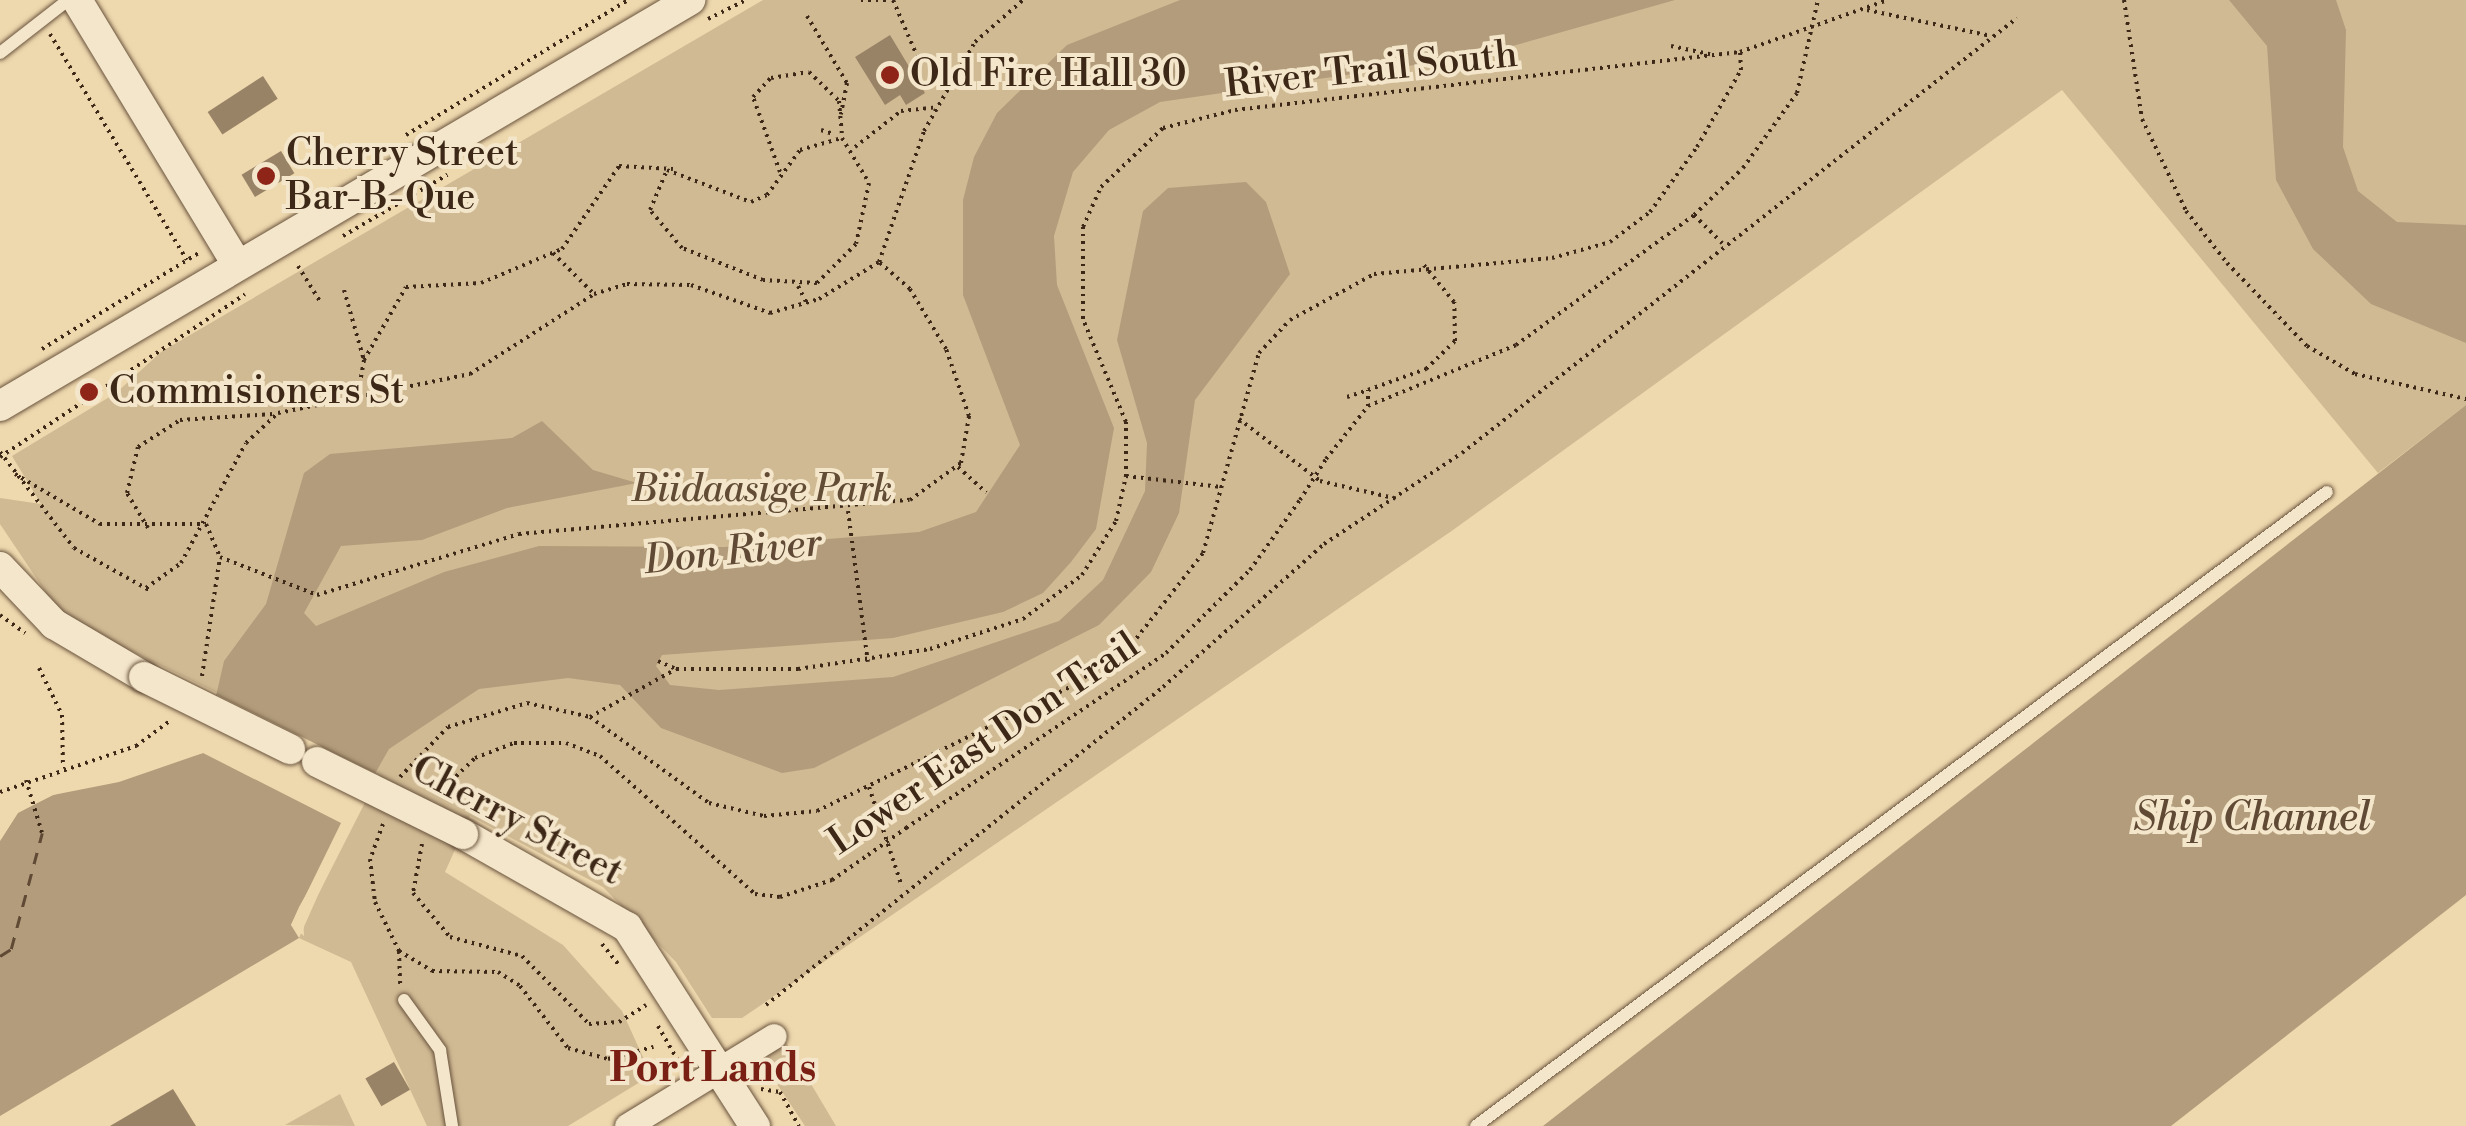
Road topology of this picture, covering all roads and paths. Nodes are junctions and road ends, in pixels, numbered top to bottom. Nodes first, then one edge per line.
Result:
1 (68, 0) edge
2 (77, 0) edge
3 (746, 0) edge
4 (862, 0) edge
5 (891, 0) edge
6 (1023, 0) edge
7 (1818, 0) edge
8 (1888, 0) edge
9 (2124, 0) edge
10 (1868, 10) junction
11 (695, 11) edge
12 (807, 16) dead end
13 (2017, 18) dead end
14 (42, 22) junction
15 (1811, 29) junction
16 (1991, 36) junction
17 (1671, 46) dead end
18 (0, 52) edge
19 (1740, 52) junction
20 (1715, 55) junction
21 (955, 76) junction
22 (938, 108) junction
23 (838, 122) junction
24 (821, 130) dead end
25 (833, 134) junction
26 (842, 138) junction
27 (854, 147) junction
28 (677, 170) junction
29 (454, 171) dead end
30 (780, 172) junction
31 (1694, 214) junction
32 (324, 242) dead end
33 (1722, 243) junction
34 (310, 251) dead end
35 (553, 253) junction
36 (235, 262) junction
37 (879, 262) junction
38 (1424, 264) junction
39 (298, 266) dead end
40 (280, 269) dead end
41 (798, 286) junction
42 (250, 290) dead end
43 (344, 290) dead end
44 (594, 294) junction
45 (320, 304) dead end
46 (807, 304) junction
47 (33, 358) dead end
48 (364, 360) junction
49 (1368, 390) junction
50 (1348, 397) dead end
51 (358, 398) junction
52 (2466, 399) edge
53 (0, 406) edge
54 (1368, 406) junction
55 (278, 414) junction
56 (1240, 419) junction
57 (1, 455) edge
58 (958, 467) junction
59 (15, 474) junction
60 (1129, 476) junction
61 (1221, 487) junction
62 (986, 492) dead end
63 (2327, 492) dead end
64 (1398, 499) junction
65 (848, 511) junction
66 (206, 524) junction
67 (148, 528) junction
68 (0, 566) edge
69 (658, 661) dead end
70 (868, 662) junction
71 (39, 668) dead end
72 (676, 670) junction
73 (590, 717) junction
74 (63, 768) dead end
75 (26, 780) dead end
76 (397, 786) dead end
77 (869, 787) junction
78 (390, 804) dead end
79 (435, 808) dead end
80 (42, 834) dead end
81 (423, 839) dead end
82 (902, 887) junction
83 (599, 941) dead end
84 (399, 951) junction
85 (629, 976) dead end
86 (638, 991) dead end
87 (404, 1000) joint
88 (766, 1005) dead end
89 (646, 1006) junction
90 (774, 1036) dead end
91 (653, 1047) dead end
92 (674, 1053) dead end
93 (721, 1068) junction
94 (755, 1093) dead end
95 (452, 1126) edge
96 (627, 1126) edge
97 (755, 1126) edge
98 (799, 1126) edge
99 (1476, 1126) edge

1 - 14 lane
2 - 36 street
3 - 11 path
4 - 5 path
5 - 21 path
6 - 21 path
7 - 15 path, Lower East Don Trail
8 - 10 path
9 - 52 path
10 - 15 path
10 - 16 path
11 - 36 street
12 - 23 path
13 - 16 path
14 - 18 lane
14 - 47 path
15 - 19 path
15 - 31 path, Lower East Don Trail
16 - 33 path
17 - 20 path
19 - 20 path, River Trail South
19 - 38 path, Lower East Don Trail
20 - 60 path, River Trail South
21 - 22 path
22 - 27 path
22 - 37 path
23 - 26 path
23 - 30 path
24 - 25 path
25 - 26 path
25 - 30 path
26 - 27 path
27 - 41 path
28 - 30 path
28 - 35 path
28 - 41 path
29 - 32 path
31 - 33 path
31 - 54 path, Lower East Don Trail
33 - 64 path
34 - 40 path
35 - 44 path
35 - 48 path
36 - 53 street
37 - 46 path
37 - 58 path
38 - 49 path
38 - 56 path, Lower East Don Trail
39 - 45 path
41 - 46 path
42 - 57 path
43 - 48 path
44 - 46 path
44 - 51 path
48 - 51 path
49 - 50 path
49 - 54 path
51 - 55 path
54 - 79 path, Lower East Don Trail, bridge
55 - 66 path
55 - 67 path
56 - 61 path, Lower East Don Trail
56 - 64 path
57 - 59 path
58 - 62 path
58 - 65 path
59 - 66 path
59 - 67 path
60 - 61 path
60 - 70 path, River Trail South
61 - 77 path, Lower East Don Trail
63 - 99 lane
64 - 82 path
65 - 66 path
65 - 70 path
66 - 67 path
68 - 93 street, Cherry Street, bridge
69 - 72 path
70 - 72 path, River Trail South
71 - 74 path
72 - 73 path
73 - 76 path, Lower East Don Trail
73 - 77 path, Lower East Don Trail
75 - 80 path
77 - 82 path
78 - 84 path
81 - 89 path
82 - 88 path
83 - 85 path
84 - 87 path
84 - 91 path
86 - 89 path
87 - 95 lane
89 - 92 path
90 - 93 street
93 - 96 street
93 - 97 street, Cherry Street
94 - 98 path

